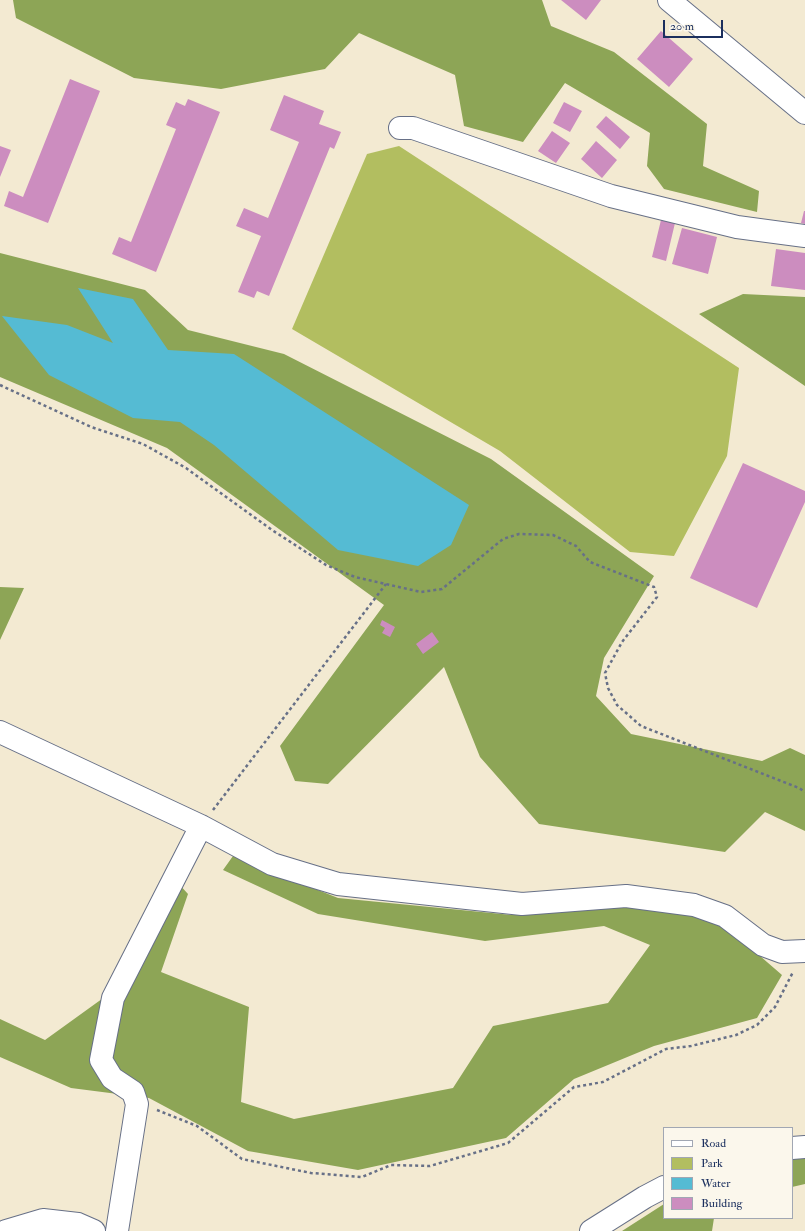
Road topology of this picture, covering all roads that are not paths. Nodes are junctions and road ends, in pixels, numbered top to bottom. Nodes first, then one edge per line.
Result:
1 (669, 0) edge
2 (805, 113) edge
3 (400, 128) dead end
4 (805, 236) edge
5 (0, 732) edge
6 (201, 826) junction
7 (804, 952) edge
8 (793, 1148) edge
9 (805, 1148) edge
10 (663, 1188) edge
11 (6, 1231) edge
12 (94, 1231) edge
13 (117, 1231) edge
14 (591, 1231) edge

1 - 2 street
3 - 4 street
5 - 6 street
6 - 7 street
6 - 13 street
8 - 9 street
10 - 14 street
11 - 12 street

